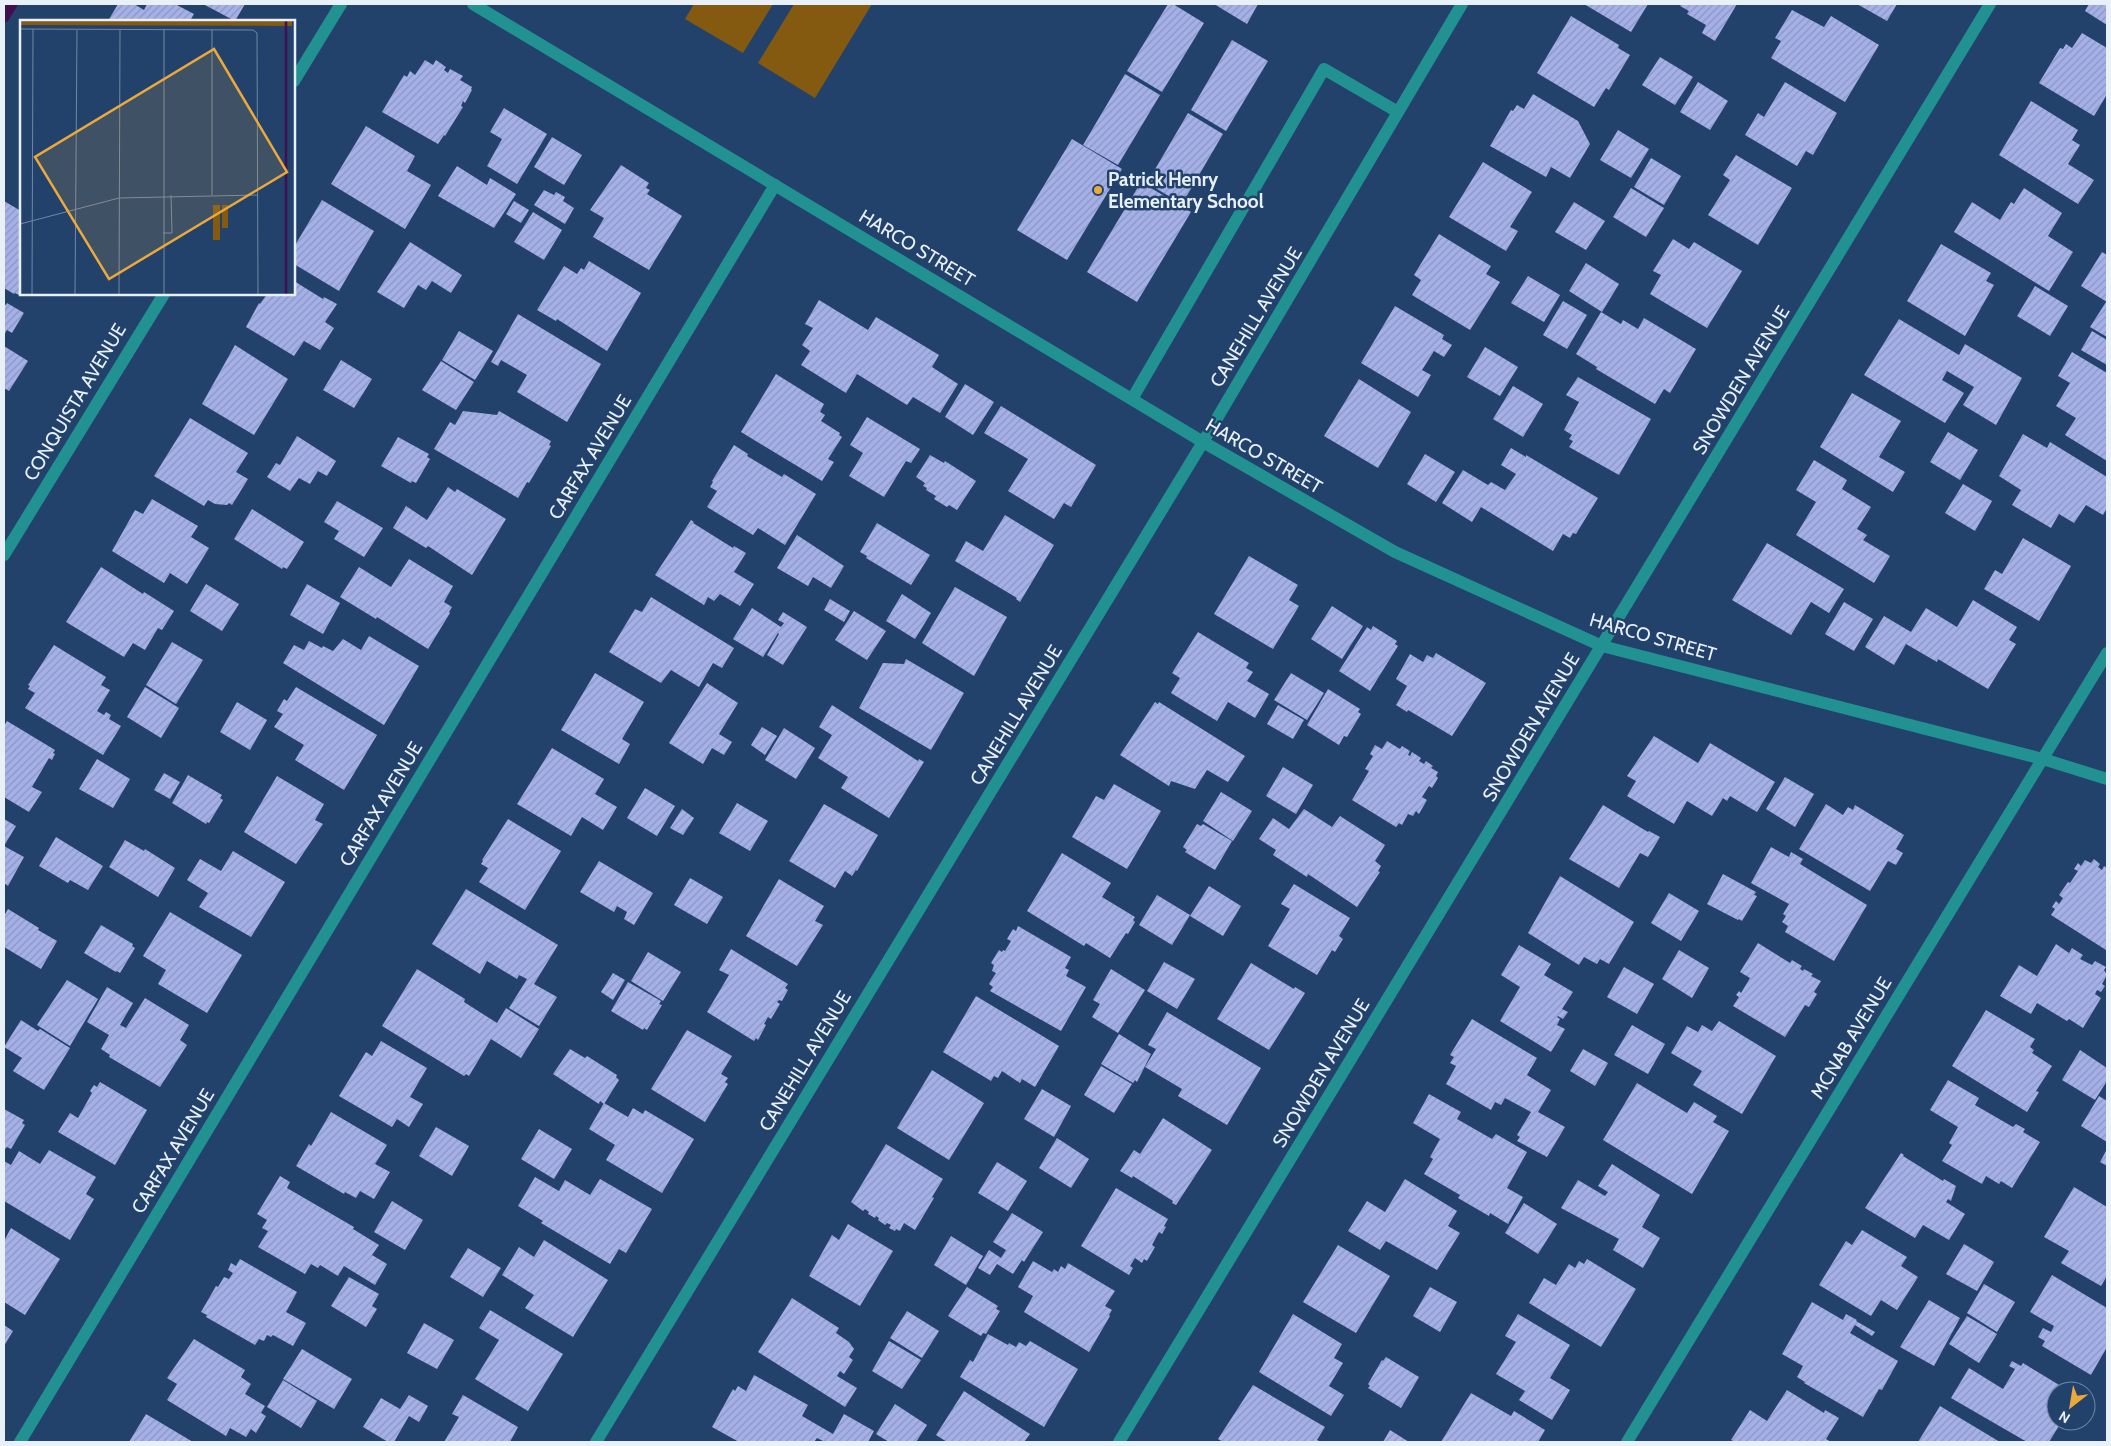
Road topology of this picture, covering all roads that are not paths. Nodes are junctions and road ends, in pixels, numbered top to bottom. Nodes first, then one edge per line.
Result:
1 (341, 4) edge
2 (473, 4) edge
3 (1462, 4) edge
4 (1990, 4) edge
5 (295, 79) edge
6 (1398, 112) junction
7 (775, 185) junction
8 (163, 295) edge
9 (1132, 399) junction
10 (1203, 442) junction
11 (4, 555) edge
12 (1602, 646) junction
13 (2107, 652) edge
14 (2043, 759) junction
15 (2107, 779) edge
16 (20, 1442) edge
17 (596, 1442) edge
18 (1119, 1442) edge
19 (1627, 1442) edge

1 - 5 street
2 - 7 street, HARCO STREET
3 - 6 street, CANEHILL AVENUE
4 - 12 street, SNOWDEN AVENUE
6 - 9 street
6 - 10 street, CANEHILL AVENUE
7 - 9 street, HARCO STREET
7 - 16 street, CARFAX AVENUE
8 - 11 street, CONQUISTA AVENUE
9 - 10 street, HARCO STREET
10 - 12 street, HARCO STREET
10 - 17 street, CANEHILL AVENUE
12 - 14 street, HARCO STREET
12 - 18 street, SNOWDEN AVENUE
13 - 14 street, MCNAB AVENUE
14 - 15 street, HARCO STREET
14 - 19 street, MCNAB AVENUE

